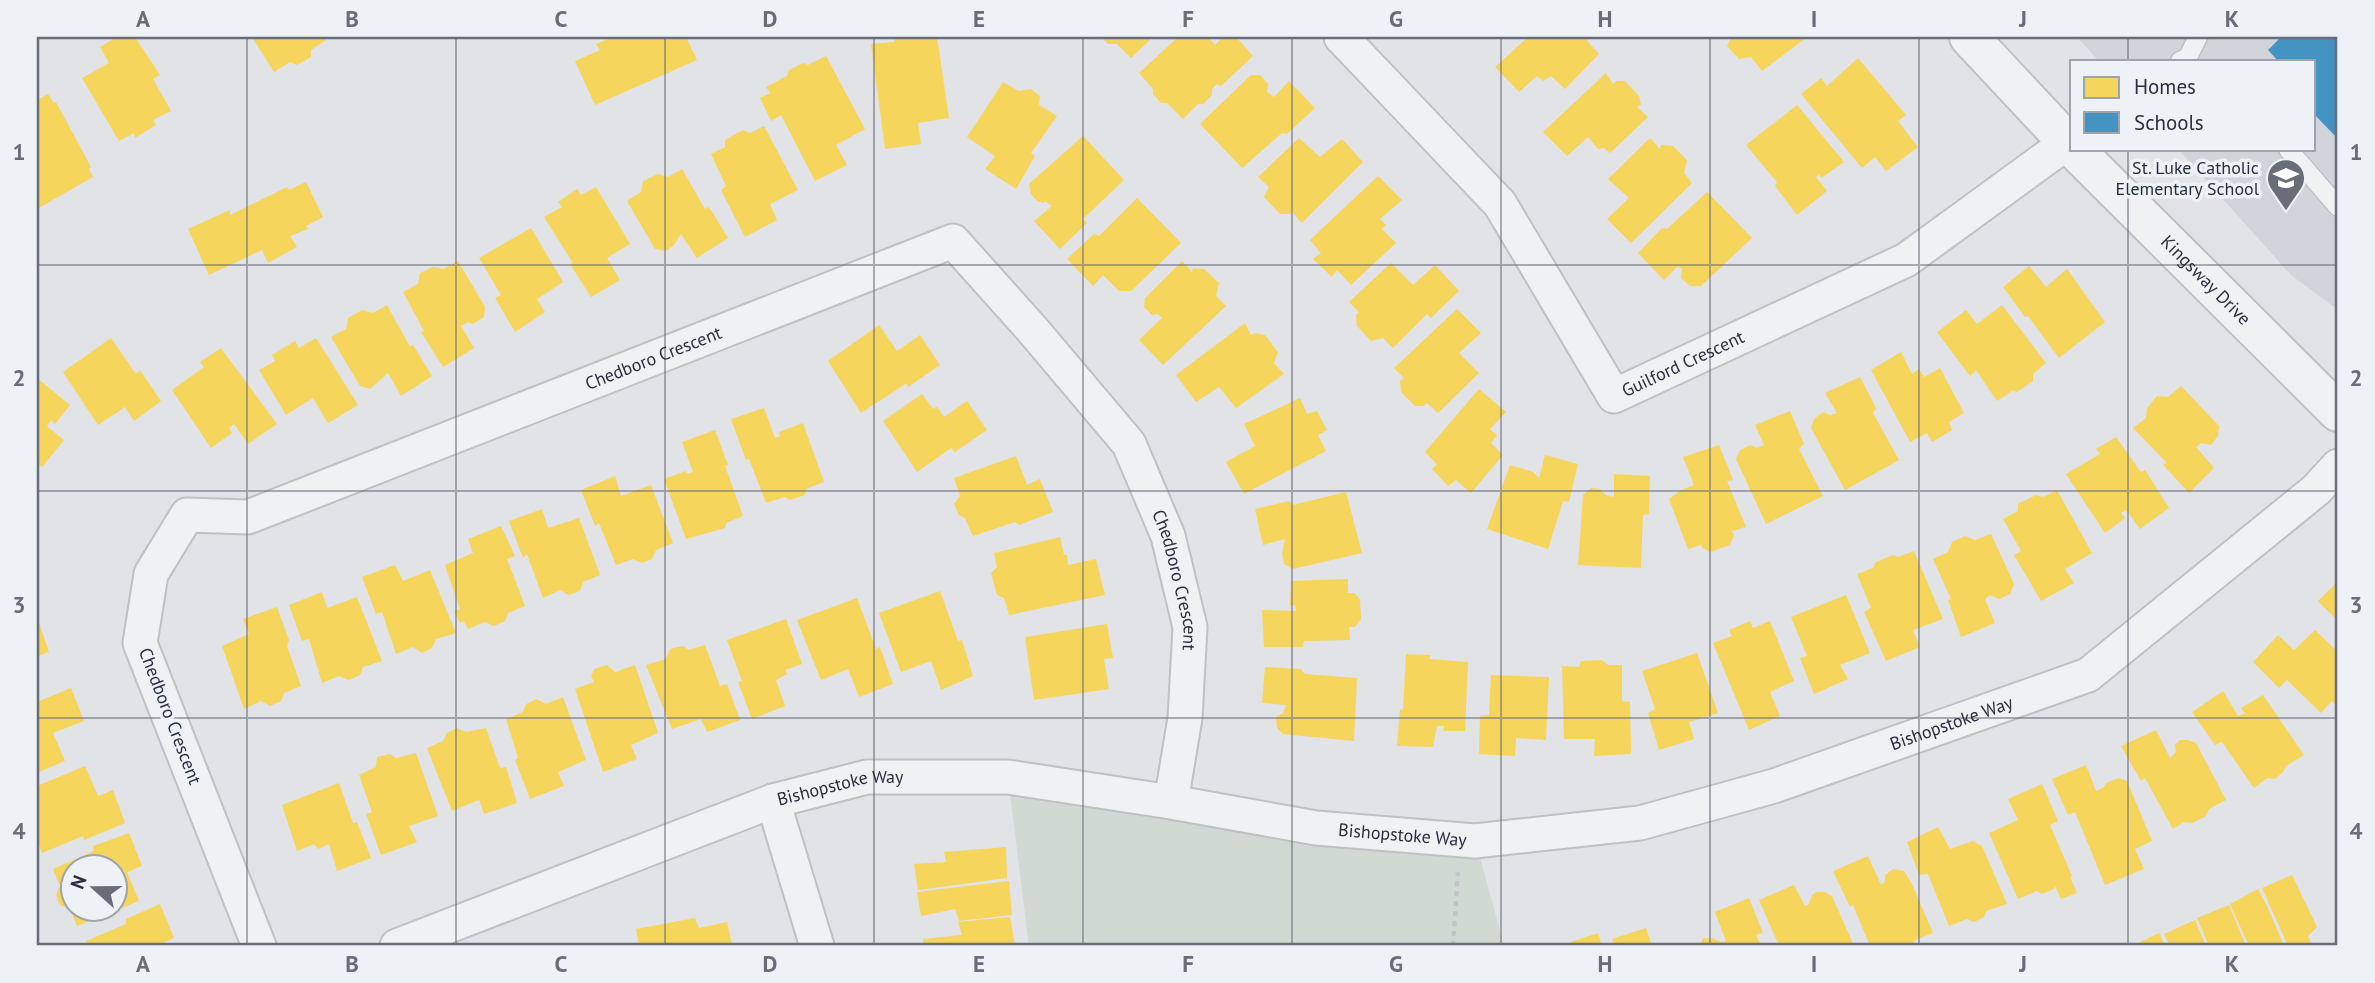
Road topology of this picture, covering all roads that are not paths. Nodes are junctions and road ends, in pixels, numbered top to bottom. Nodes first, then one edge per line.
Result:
1 (1341, 37) edge
2 (1969, 37) edge
3 (2197, 37) edge
4 (2189, 60) edge
5 (2070, 142) edge
6 (2070, 145) edge
7 (2078, 150) edge
8 (2289, 150) edge
9 (2338, 207) edge
10 (2338, 412) edge
11 (2338, 466) edge
12 (772, 802) junction
13 (1171, 802) junction
14 (259, 946) edge
15 (397, 946) edge
16 (817, 946) edge

1 - 6 street, Guilford Crescent
2 - 5 street, Kingsway Drive
3 - 4 lane
7 - 10 street, Kingsway Drive
8 - 9 lane
11 - 13 street, Bishopstoke Way
12 - 13 street, Bishopstoke Way
12 - 15 street, Bishopstoke Way
12 - 16 street
13 - 14 street, Chedboro Crescent

